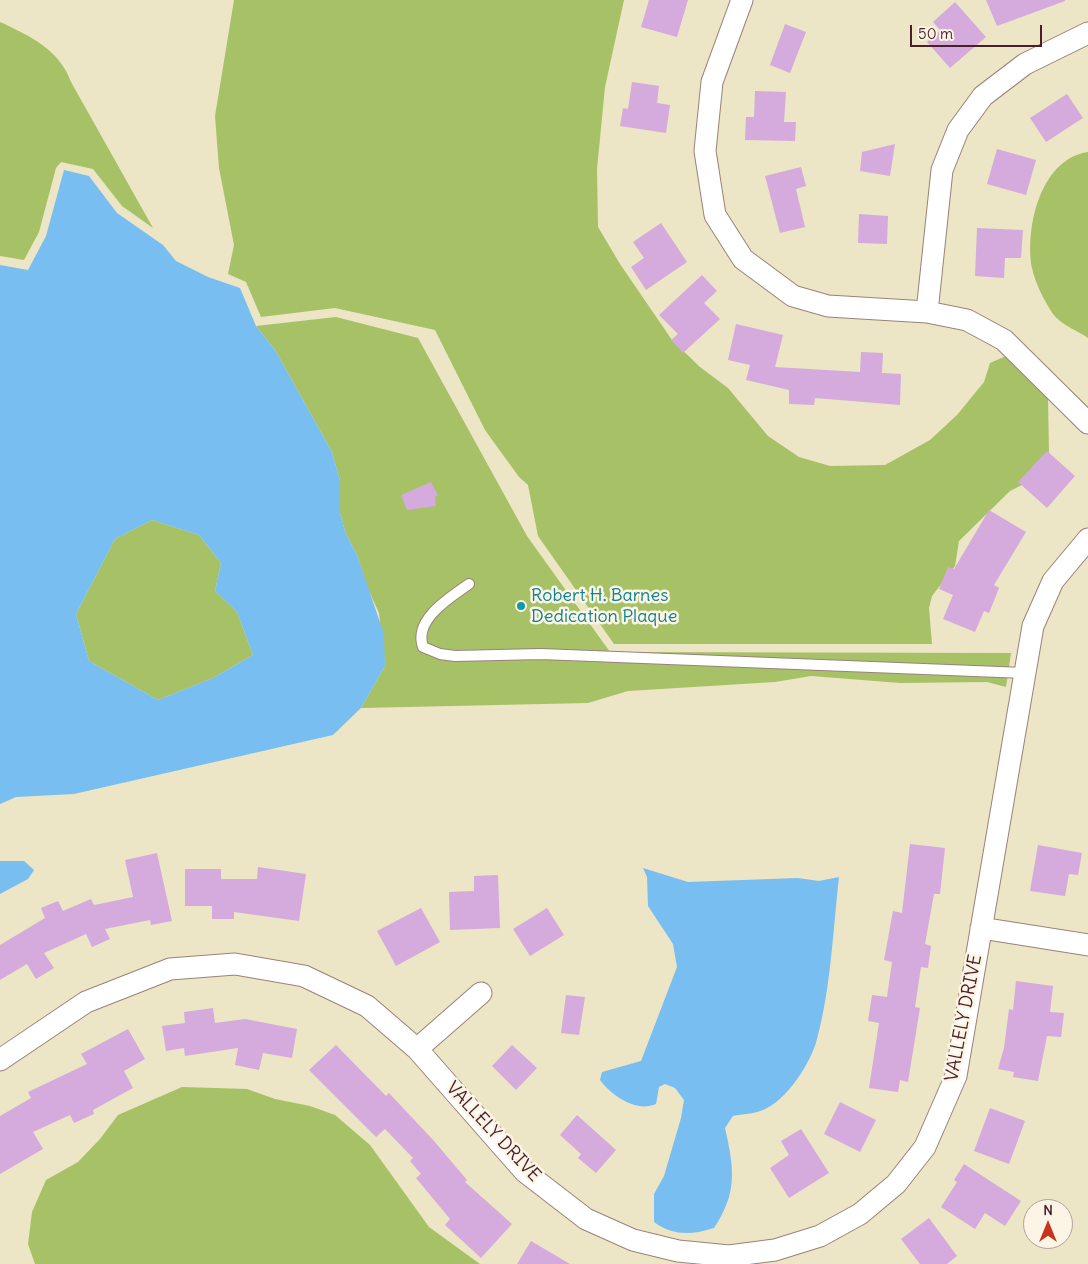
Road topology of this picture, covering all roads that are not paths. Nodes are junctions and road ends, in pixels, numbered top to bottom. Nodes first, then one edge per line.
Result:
1 (742, 0) edge
2 (1088, 33) edge
3 (927, 312) junction
4 (1088, 423) edge
5 (1088, 539) edge
6 (469, 584) dead end
7 (1025, 673) junction
8 (981, 928) junction
9 (1088, 945) edge
10 (481, 993) dead end
11 (417, 1049) junction
12 (0, 1060) edge

1 - 3 street
2 - 3 street
3 - 4 street
5 - 7 street, VALLELY DRIVE
6 - 7 lane
7 - 8 street, VALLELY DRIVE
8 - 9 street
8 - 11 street, VALLELY DRIVE
10 - 11 street
11 - 12 street, VALLELY DRIVE

